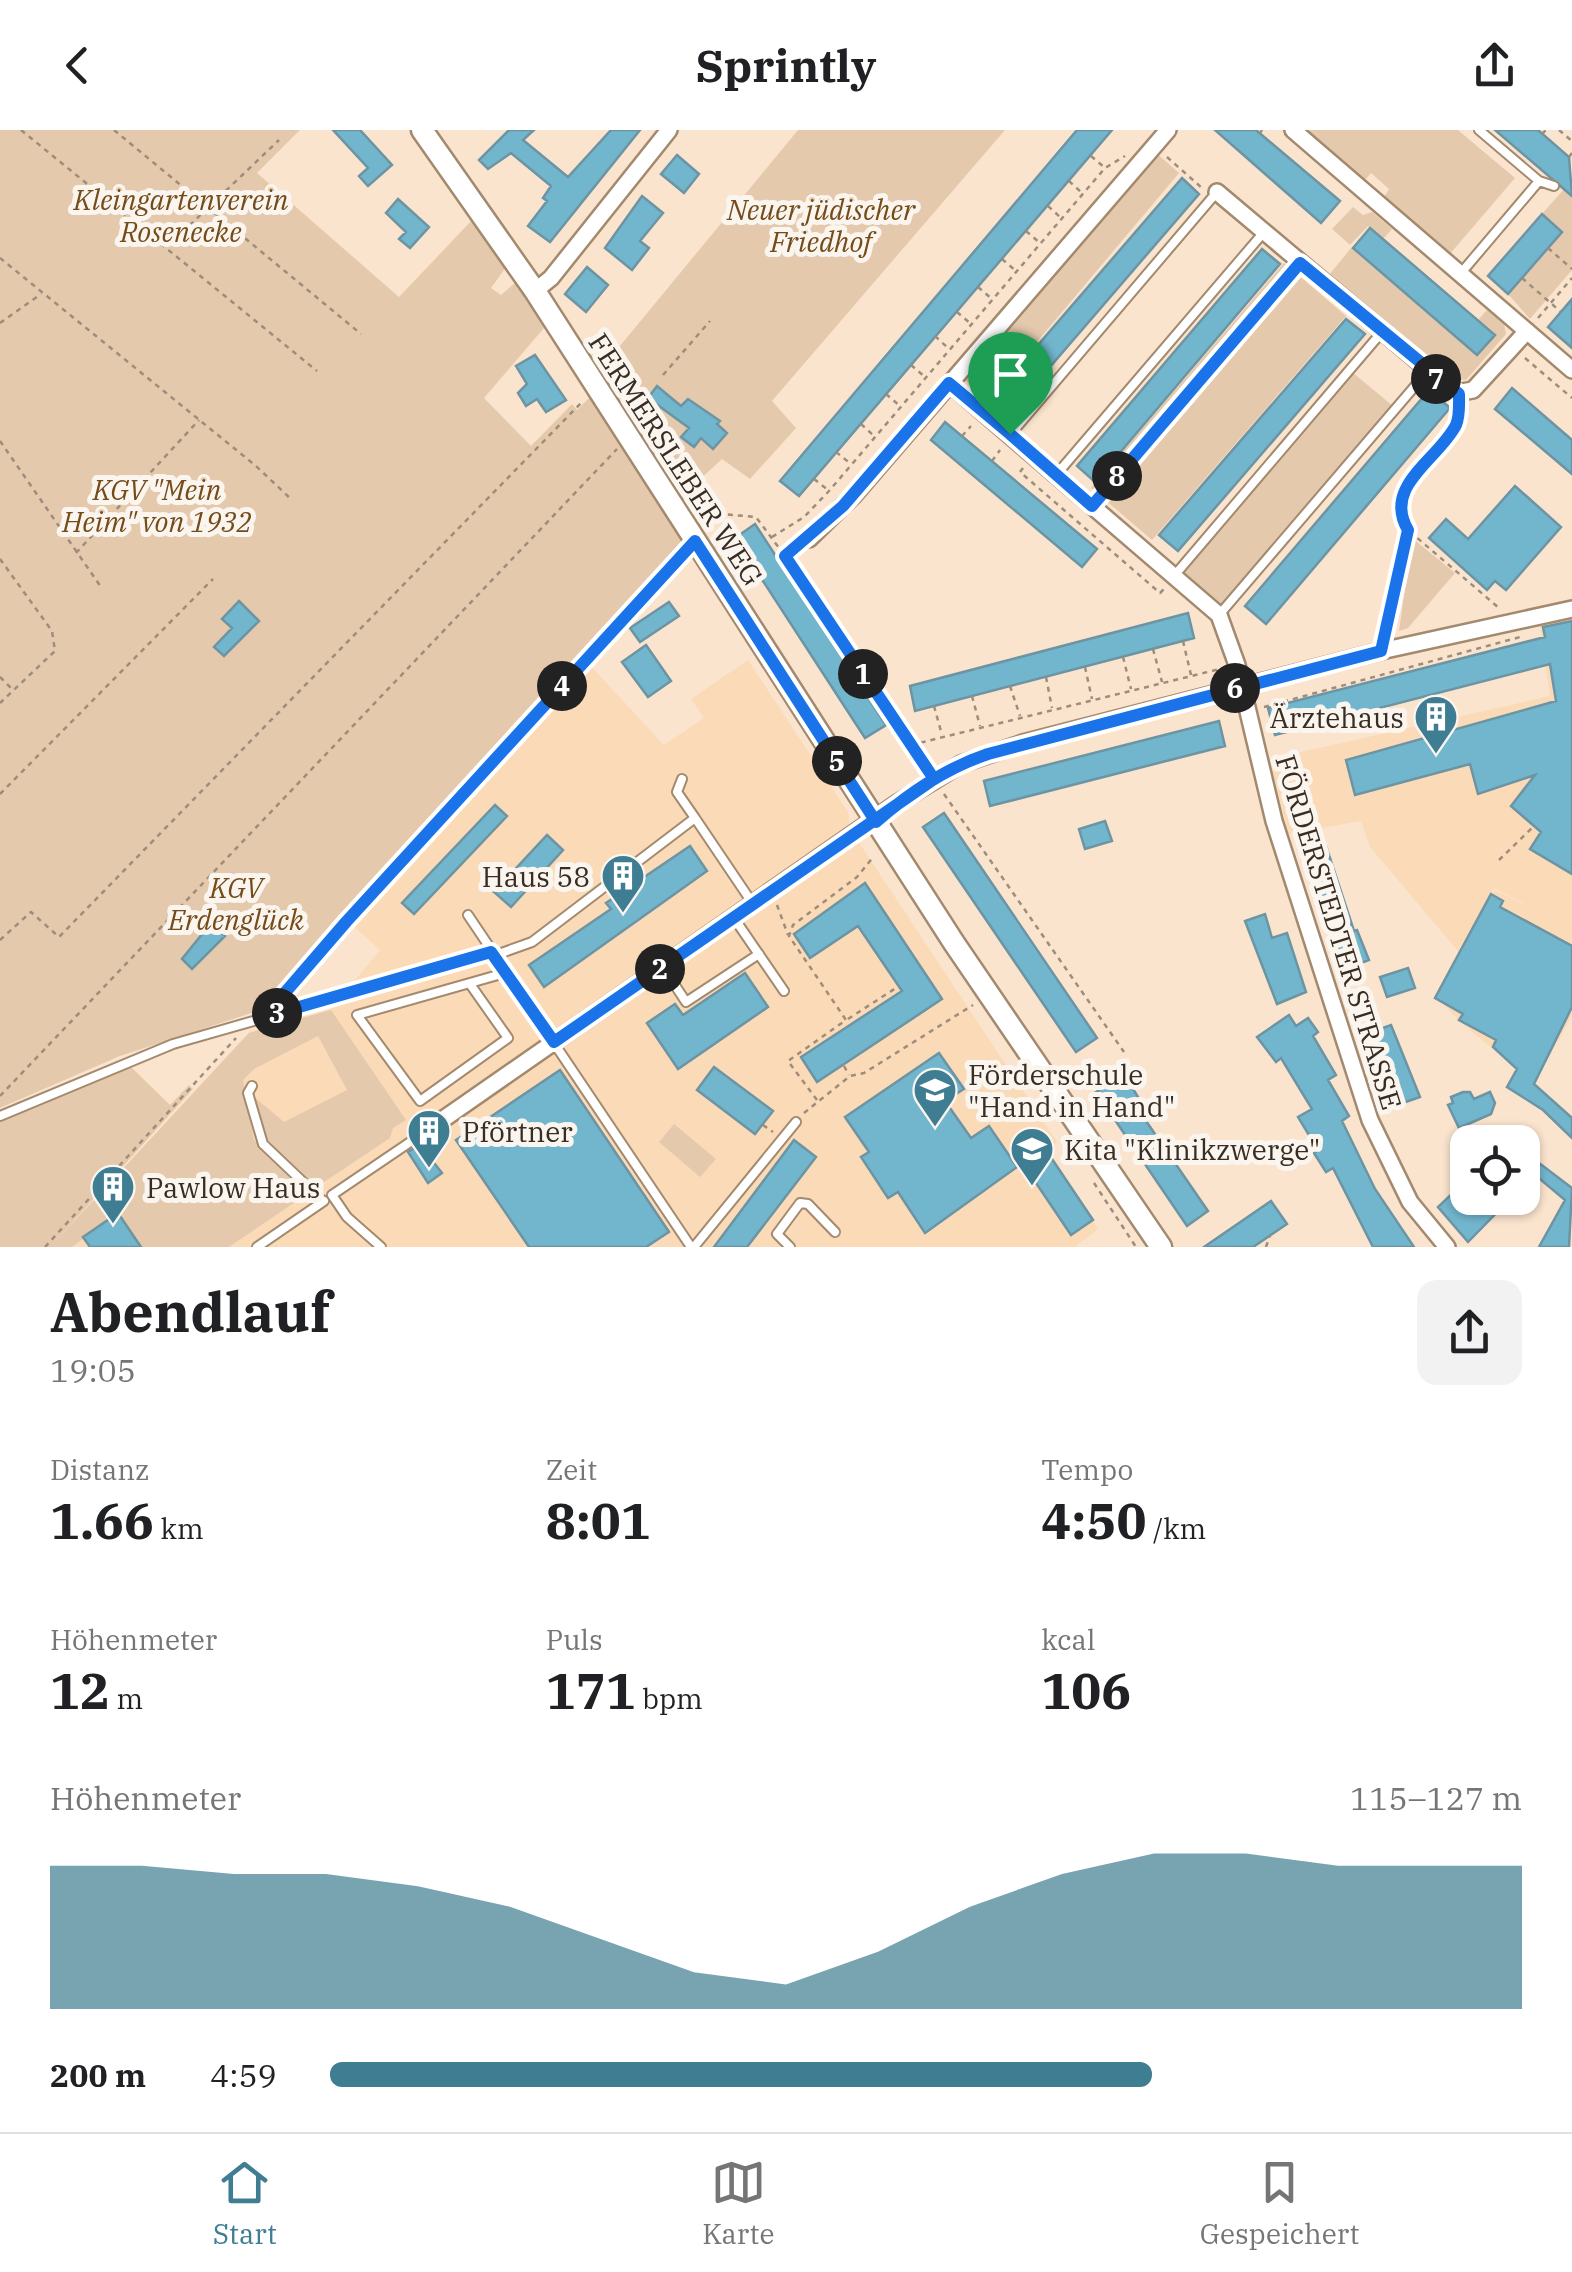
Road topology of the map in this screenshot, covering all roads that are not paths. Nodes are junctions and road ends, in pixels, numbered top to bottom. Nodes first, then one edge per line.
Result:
1 (422, 130) edge
2 (670, 130) edge
3 (1168, 130) edge
4 (1292, 130) edge
5 (1479, 130) edge
6 (1539, 181) junction
7 (1554, 186) dead end
8 (1218, 192) joint
9 (1264, 232) junction
10 (1461, 274) junction
11 (536, 290) junction
12 (1527, 331) junction
13 (1382, 333) junction
14 (1572, 370) edge
15 (1427, 372) junction
16 (949, 383) junction
17 (1010, 434) junction
18 (1056, 475) junction
19 (810, 539) road end
20 (1174, 576) junction
21 (1572, 608) edge
22 (1219, 615) junction
23 (1242, 686) junction
24 (682, 779) dead end
25 (694, 818) junction
26 (876, 822) junction
27 (754, 904) junction
28 (468, 915) dead end
29 (734, 918) junction
30 (492, 954) junction
31 (759, 954) junction
32 (663, 967) junction
33 (505, 972) junction
34 (470, 984) junction
35 (784, 990) dead end
36 (554, 1042) junction
37 (252, 1086) dead end
38 (0, 1116) edge
39 (796, 1122) road end
40 (422, 1134) joint
41 (332, 1195) junction
42 (323, 1201) junction
43 (835, 1232) dead end
44 (257, 1247) edge
45 (381, 1247) edge
46 (693, 1247) edge
47 (790, 1247) edge
48 (1160, 1247) edge
49 (1447, 1247) edge

1 - 11 street, FERMERSLEBER WEG
2 - 11 street
3 - 16 street
4 - 10 street
5 - 6 lane
6 - 7 lane
6 - 10 lane
8 - 9 street
8 - 17 lane
9 - 13 street
9 - 18 lane
10 - 12 street
11 - 26 street, FERMERSLEBER WEG
12 - 14 street
12 - 15 street
13 - 15 street
13 - 20 lane
15 - 22 lane
16 - 17 street
16 - 19 street
17 - 18 street
18 - 20 street
20 - 22 street
21 - 23 street
22 - 23 street, FÖRDERSTEDTER STRASSE
23 - 26 street
23 - 49 street, FÖRDERSTEDTER STRASSE
24 - 25 lane
25 - 27 lane
25 - 30 lane
26 - 27 street
26 - 48 street, FERMERSLEBER WEG
27 - 29 street
28 - 30 lane
29 - 31 lane
29 - 32 street
30 - 33 lane
30 - 38 lane
31 - 32 lane
31 - 35 lane
32 - 36 street
33 - 34 lane
33 - 36 lane
34 - 34 lane
36 - 40 street
36 - 46 lane
37 - 42 lane
39 - 46 lane
40 - 41 lane
41 - 42 lane
41 - 45 lane
42 - 44 lane
43 - 47 lane

